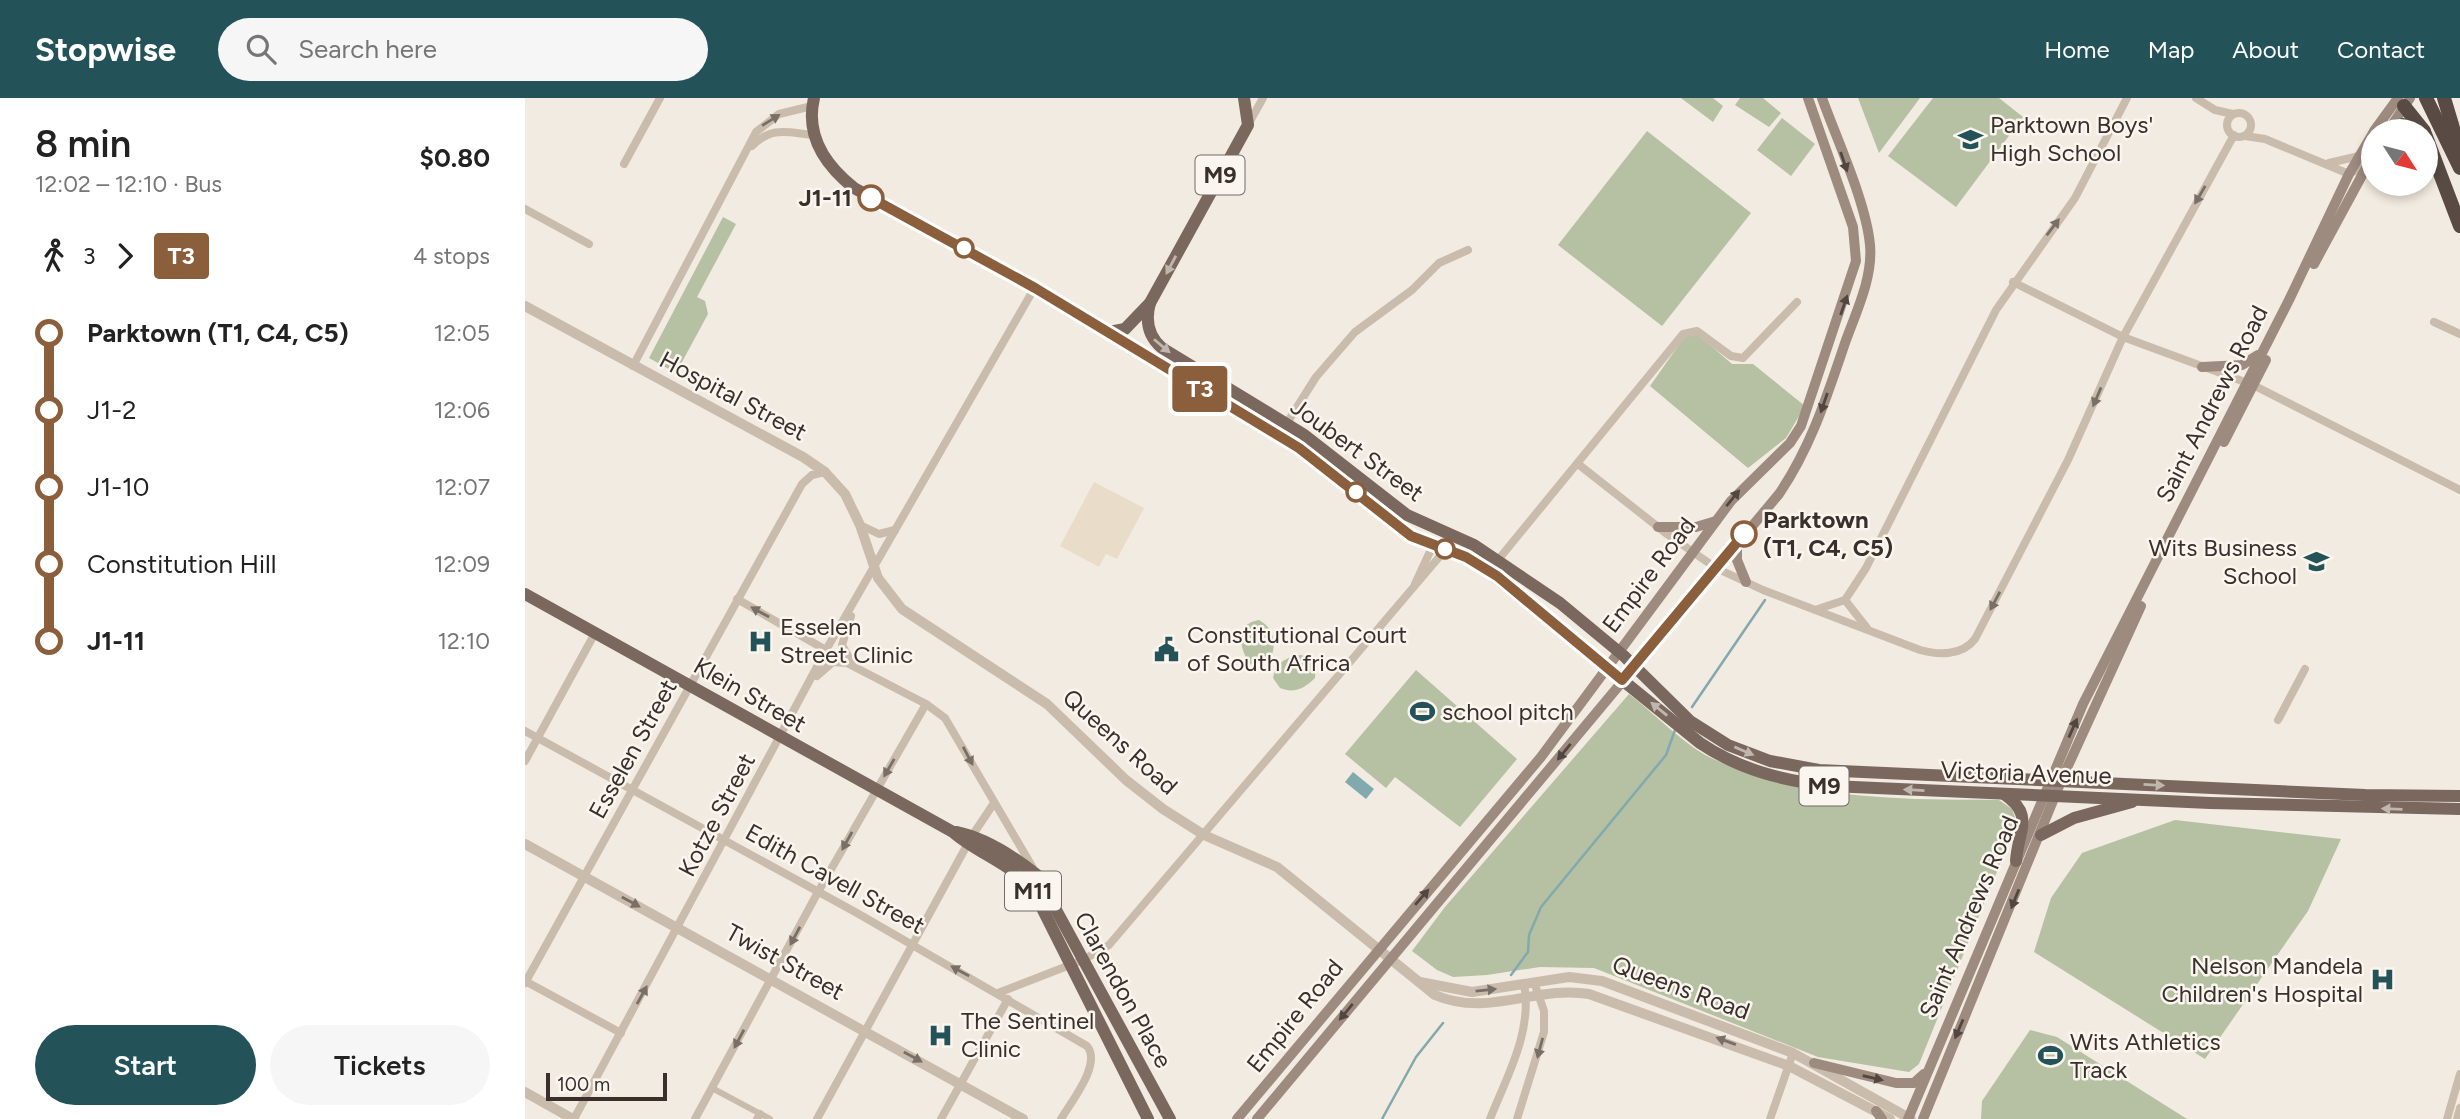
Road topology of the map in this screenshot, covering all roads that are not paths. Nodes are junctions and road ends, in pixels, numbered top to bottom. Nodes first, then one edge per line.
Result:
1 (660, 98) edge
2 (1244, 98) edge
3 (1263, 98) edge
4 (1808, 98) edge
5 (1822, 98) edge
6 (2127, 98) edge
7 (2196, 98) edge
8 (2426, 98) edge
9 (2444, 98) edge
10 (2401, 100) edge
11 (813, 102) edge
12 (2215, 110) junction
13 (2233, 114) junction
14 (2384, 119) edge
15 (2393, 119) edge
16 (2414, 119) edge
17 (2251, 123) junction
18 (2228, 124) junction
19 (1248, 125) junction
20 (814, 135) junction
21 (2234, 135) junction
22 (2245, 136) junction
23 (2265, 139) junction
24 (745, 153) junction
25 (2460, 153) edge
26 (2361, 160) edge
27 (2326, 163) junction
28 (2361, 163) edge
29 (625, 164) dead end
30 (2460, 168) edge
31 (2361, 169) edge
32 (2438, 169) edge
33 (2349, 174) junction
34 (525, 209) edge
35 (2460, 226) edge
36 (589, 244) dead end
37 (1468, 250) dead end
38 (2013, 282) junction
39 (1035, 288) junction
40 (1797, 302) dead end
41 (1150, 303) junction
42 (525, 306) edge
43 (2434, 322) dead end
44 (1109, 332) junction
45 (2460, 334) edge
46 (2123, 337) junction
47 (2264, 348) junction
48 (633, 366) junction
49 (2202, 367) junction
50 (2250, 383) junction
51 (1287, 423) junction
52 (1578, 464) junction
53 (825, 472) junction
54 (2460, 490) edge
55 (1716, 520) junction
56 (860, 525) junction
57 (1658, 527) junction
58 (895, 530) junction
59 (1737, 543) junction
60 (1439, 547) junction
61 (1692, 552) junction
62 (1498, 560) junction
63 (874, 568) junction
64 (1716, 568) junction
65 (1746, 582) junction
66 (1415, 583) junction
67 (525, 594) edge
68 (857, 596) junction
69 (737, 599) junction
70 (1845, 600) junction
71 (1815, 610) junction
72 (596, 633) junction
73 (1878, 635) junction
74 (826, 650) junction
75 (1618, 650) junction
76 (1633, 665) junction
77 (853, 666) junction
78 (1606, 667) junction
79 (2305, 669) dead end
80 (1622, 680) junction
81 (691, 685) junction
82 (806, 690) junction
83 (926, 704) junction
84 (2278, 720) dead end
85 (525, 731) edge
86 (538, 738) junction
87 (781, 738) junction
88 (525, 761) edge
89 (2055, 781) junction
90 (632, 790) junction
91 (876, 790) junction
92 (2004, 794) junction
93 (2050, 796) junction
94 (2460, 796) edge
95 (2146, 799) junction
96 (994, 803) junction
97 (2460, 809) edge
98 (2443, 811) junction
99 (2460, 819) edge
100 (1203, 835) junction
101 (2041, 835) junction
102 (726, 840) junction
103 (970, 840) junction
104 (525, 844) edge
105 (2016, 861) junction
106 (1037, 875) junction
107 (585, 876) junction
108 (818, 892) junction
109 (678, 928) junction
110 (913, 944) junction
111 (1377, 948) junction
112 (1390, 959) junction
113 (1083, 960) junction
114 (1069, 965) junction
115 (771, 979) junction
116 (1419, 981) junction
117 (525, 982) edge
118 (1529, 983) junction
119 (999, 993) junction
120 (1538, 995) junction
121 (1527, 998) junction
122 (1008, 999) junction
123 (865, 1031) junction
124 (621, 1033) junction
125 (1793, 1053) junction
126 (1814, 1063) junction
127 (1789, 1066) junction
128 (1928, 1070) junction
129 (2460, 1074) edge
130 (961, 1083) junction
131 (712, 1088) junction
132 (525, 1092) edge
133 (2460, 1108) edge
134 (1879, 1115) edge
135 (759, 1116) edge
136 (1909, 1118) edge
137 (573, 1119) edge
138 (695, 1119) edge
139 (770, 1119) edge
140 (817, 1119) edge
141 (941, 1119) edge
142 (1023, 1119) edge
143 (1061, 1119) edge
144 (1148, 1119) edge
145 (1170, 1119) edge
146 (1237, 1119) edge
147 (1257, 1119) edge
148 (1490, 1119) edge
149 (1517, 1119) edge
150 (1770, 1119) edge
151 (1890, 1119) edge
152 (1923, 1119) edge
153 (2447, 1119) edge
154 (2457, 1119) edge

1 - 29 street
2 - 19 main road, M9
3 - 19 street
55 -> 4 main road, Empire Road
5 -> 59 main road, Empire Road
38 -> 6 street
7 - 12 street
8 - 30 highway
9 - 25 highway
10 - 14 main road, Saint Andrews Road
10 - 15 main road
10 - 16 highway
11 - 20 main road, Joubert Street / M9
24 -> 11 street
12 - 13 street
12 - 18 street
13 - 17 street
13 - 18 street
17 - 22 street
17 - 23 street
18 - 21 street
19 -> 41 main road, M9
20 - 24 street
20 - 39 main road, Joubert Street / M9
21 - 22 street
21 -> 46 street
22 - 23 street
23 - 27 street
24 - 48 street
26 - 27 street
27 - 33 street
28 - 33 main road, Saint Andrews Road
31 - 50 main road, Saint Andrews Road
32 - 35 highway
33 - 47 main road, Saint Andrews Road
34 - 36 street
37 - 51 street
38 - 46 street
38 - 70 street
39 - 44 main road, Joubert Street / M9
39 - 58 street, Kotze Street
40 - 52 street
41 - 44 main road
41 -> 51 main road, Joubert Street / M9
42 - 48 street, Hospital Street
43 - 45 street
44 - 60 main road, Joubert Street / M9
46 - 49 street
46 -> 73 street
47 - 49 main road
47 - 50 main road, Saint Andrews Road
48 - 53 street, Hospital Street
49 - 50 street
50 - 54 street
50 - 89 main road, Saint Andrews Road
51 - 62 main road, Joubert Street / M9
52 - 57 street
52 - 62 street
53 - 56 street, Hospital Street
53 - 69 street, Esselen Street
55 - 57 main road
55 - 61 main road, Empire Road
56 - 58 street
56 - 63 street, Hospital Street
57 - 61 street
58 - 63 street, Kotze Street
59 - 64 main road, Empire Road
59 - 65 main road
60 - 66 street
60 - 66 street
60 - 78 main road, Joubert Street / M9
61 - 64 street
61 - 75 main road, Empire Road
62 - 75 main road, Joubert Street / M9
63 - 68 street, Kotze Street
63 - 100 street, Queens Road
64 - 65 street
64 - 76 main road, Empire Road
65 - 71 street
66 - 100 street
67 - 72 main road, Klein Street
68 - 74 street, Kotze Street
68 - 77 street
74 -> 69 street
69 - 81 street, Esselen Street
70 - 71 street
70 - 73 street
71 - 73 street
72 - 81 main road, Klein Street
72 - 86 street
74 - 82 street, Kotze Street
75 - 76 main road, Joubert Street / M9
75 - 78 main road, Empire Road
76 - 80 main road, Empire Road
76 -> 89 main road, Victoria Avenue / M9
77 - 82 street
77 - 83 street, Clarendon Place
78 - 80 main road, Joubert Street / M9
111 -> 78 main road, Empire Road
79 - 84 street
92 -> 80 main road, Victoria Avenue / M9
80 -> 112 main road, Empire Road
81 - 87 main road, Klein Street
81 - 90 street, Esselen Street
82 - 87 street, Kotze Street
83 -> 91 street
83 -> 96 street, Clarendon Place
85 - 86 street, Edith Cavell Street
86 - 88 street
86 - 90 street, Edith Cavell Street
87 - 91 main road, Klein Street
87 - 102 street, Kotze Street
89 - 93 main road, Saint Andrews Road
89 -> 94 main road, Victoria Avenue / M9
90 - 102 street, Edith Cavell Street
90 - 107 street, Esselen Street
91 - 103 main road, Klein Street
91 -> 108 street
92 - 93 main road, Victoria Avenue / M9
92 - 105 main road
93 - 95 main road, Victoria Avenue / M9
93 - 101 main road, Saint Andrews Road
93 - 105 main road, Saint Andrews Road
98 -> 95 main road, Victoria Avenue / M9
95 - 101 main road
96 - 103 street
96 - 106 street, Clarendon Place
97 - 98 main road, Victoria Avenue / M9
98 - 99 main road
100 - 111 street, Queens Road
100 - 113 street
101 -> 152 main road, Saint Andrews Road
102 - 108 street, Edith Cavell Street
102 - 109 street, Kotze Street
103 - 106 main road, Klein Street
103 - 110 street
103 - 114 main road, Clarendon Place / M11
104 - 107 street, Twist Street
105 - 128 main road, Saint Andrews Road
106 - 113 main road, Clarendon Place
107 -> 109 street, Twist Street
107 - 117 street, Esselen Street
108 - 110 street, Edith Cavell Street
108 -> 115 street
109 - 115 street, Twist Street
124 -> 109 street, Kotze Street
119 -> 110 street, Edith Cavell Street
110 - 123 street
111 - 112 street, Queens Road
111 - 146 main road, Empire Road
112 - 116 street, Queens Road
112 -> 147 main road, Empire Road
113 - 114 street
113 - 145 main road, Clarendon Place
114 - 119 street
114 - 144 main road, Clarendon Place / M11
115 - 123 street, Twist Street
115 -> 131 street
116 -> 118 street, Queens Road
116 - 121 street, Queens Road
117 - 124 street
118 - 120 street
118 - 121 street
118 - 125 street, Queens Road
119 - 122 street, Edith Cavell Street
120 - 121 street, Queens Road
127 -> 120 street, Queens Road
120 -> 149 street
121 - 148 street
122 - 130 street
122 - 143 street, Edith Cavell Street
123 -> 130 street, Twist Street
123 - 140 street
124 - 137 street, Kotze Street
125 - 126 street, Queens Road
125 - 127 street
126 -> 128 main road
126 - 136 street, Queens Road
127 - 134 street, Queens Road
127 - 150 street
128 - 136 main road, Saint Andrews Road
129 - 153 street
130 - 141 street
130 - 142 street, Twist Street
131 - 135 street
131 - 138 street
132 - 137 street
133 - 154 street
134 - 151 street, Queens Road
135 - 139 street

